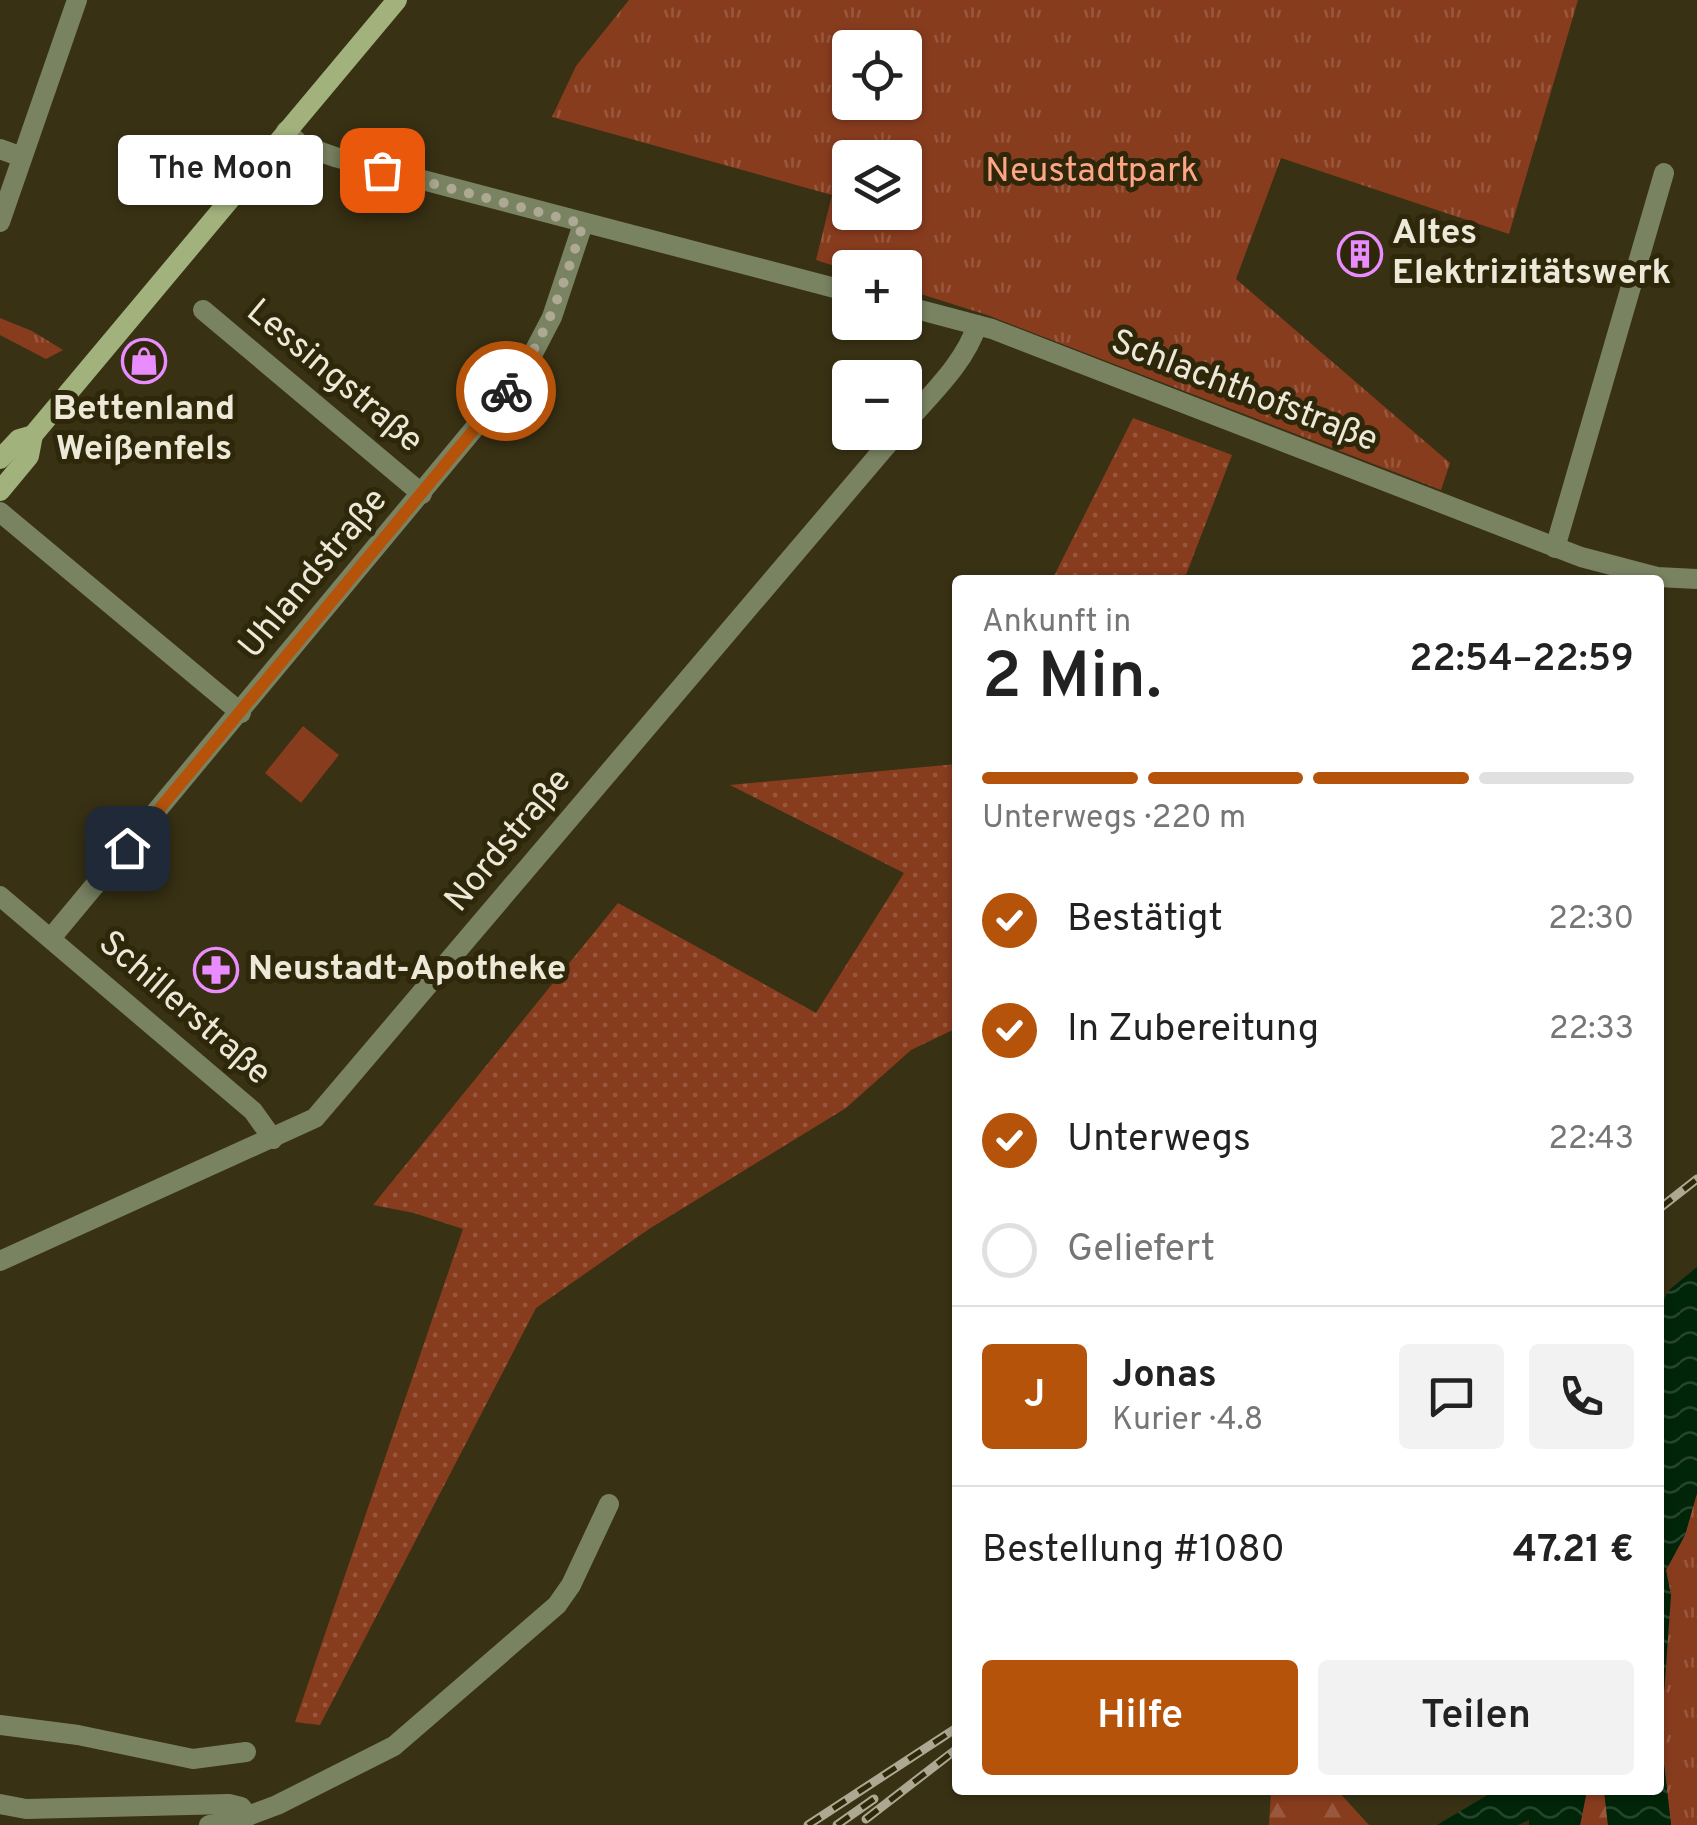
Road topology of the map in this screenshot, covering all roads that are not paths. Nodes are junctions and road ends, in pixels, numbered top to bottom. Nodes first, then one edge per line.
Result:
1 (77, 0) edge
2 (397, 0) edge
3 (286, 131) junction
4 (0, 150) edge
5 (22, 157) junction
6 (1664, 173) dead end
7 (0, 222) edge
8 (583, 224) junction
9 (832, 287) edge
10 (203, 310) dead end
11 (922, 310) edge
12 (977, 324) junction
13 (922, 404) edge
14 (32, 435) junction
15 (883, 450) edge
16 (0, 459) edge
17 (0, 491) edge
18 (422, 494) junction
19 (0, 512) edge
20 (1556, 548) junction
21 (1650, 575) edge
22 (1664, 576) edge
23 (1697, 579) edge
24 (241, 712) junction
25 (0, 896) edge
26 (51, 938) junction
27 (273, 1139) junction
28 (0, 1261) edge
29 (609, 1504) dead end
30 (0, 1724) edge
31 (246, 1752) dead end
32 (0, 1804) edge
33 (248, 1816) junction
34 (209, 1825) edge

1 - 5 street
2 - 3 main road
3 - 8 street
3 - 14 main road
4 - 5 street
5 - 7 street
6 - 20 street
8 - 9 street
8 - 18 street, Uhlandstraße
10 - 18 street, Lessingstraße
11 - 12 street, Schlachthofstraße
12 - 13 street
12 - 20 street, Schlachthofstraße
14 - 16 main road
14 - 17 main road
15 - 27 street, Nordstraße
18 - 24 street, Uhlandstraße
19 - 24 street
20 - 21 street, Schlachthofstraße
22 - 23 street, Schlachthofstraße
24 - 26 street, Uhlandstraße
25 - 26 street, Schillerstraße
26 - 27 street, Schillerstraße
27 - 28 street, Nordstraße
29 - 33 street
30 - 31 street
32 - 33 street
33 - 34 street

